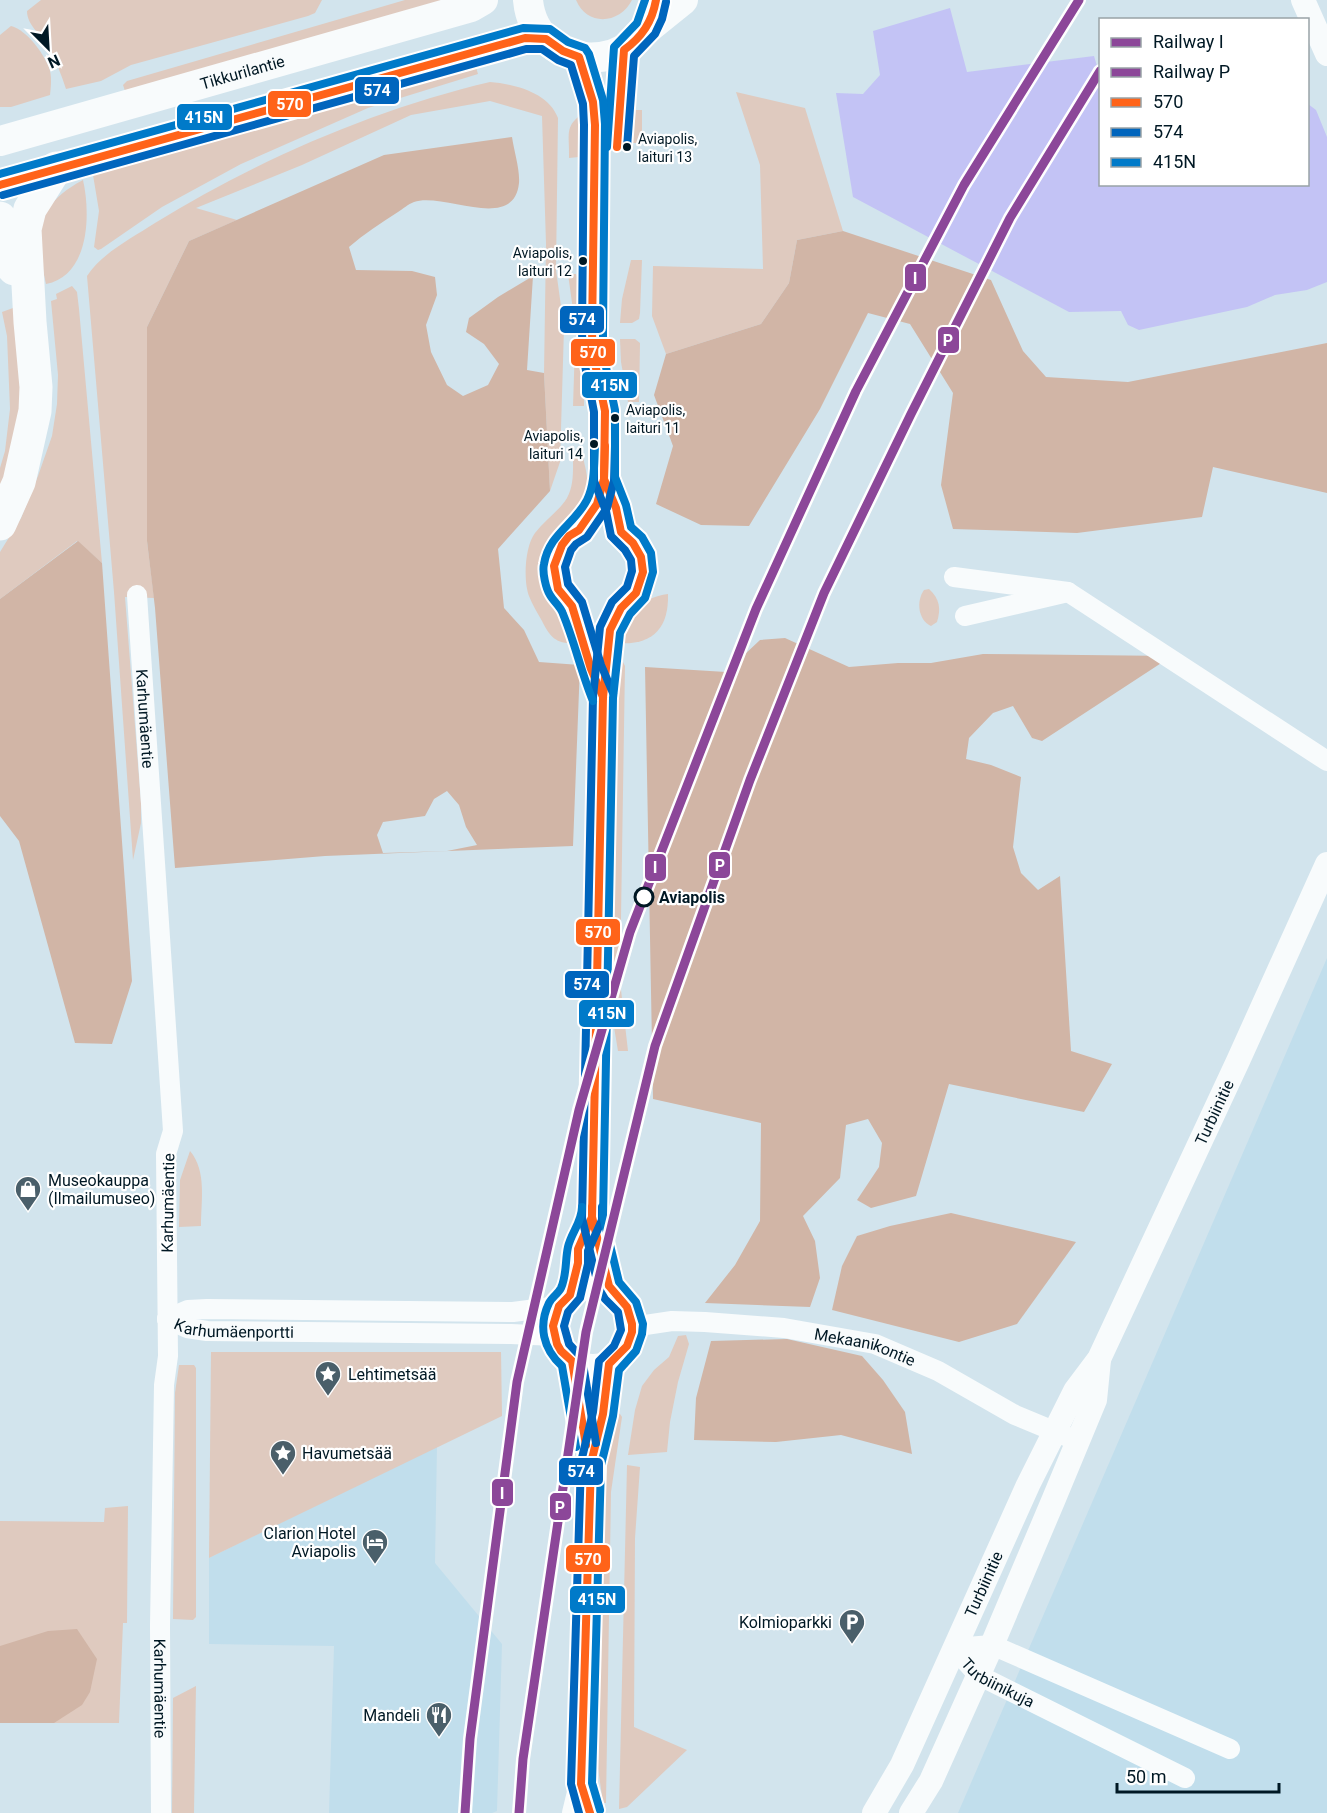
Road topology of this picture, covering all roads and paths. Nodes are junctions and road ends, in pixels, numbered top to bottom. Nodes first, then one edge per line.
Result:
1 (483, 0) edge
2 (528, 0) edge
3 (656, 0) edge
4 (683, 0) edge
5 (1303, 0) edge
6 (647, 29) junction
7 (546, 39) junction
8 (1327, 54) edge
9 (0, 141) edge
10 (56, 168) junction
11 (0, 185) edge
12 (0, 219) edge
13 (30, 322) junction
14 (0, 524) edge
15 (954, 577) dead end
16 (1068, 592) junction
17 (137, 595) dead end
18 (965, 616) dead end
19 (1327, 761) edge
20 (1327, 864) edge
21 (559, 1306) junction
22 (167, 1319) junction
23 (632, 1327) junction
24 (554, 1336) junction
25 (1099, 1359) junction
26 (572, 1361) junction
27 (609, 1364) junction
28 (1054, 1432) junction
29 (1078, 1440) junction
30 (591, 1464) junction
31 (992, 1645) junction
32 (954, 1648) junction
33 (978, 1675) junction
34 (1230, 1749) dead end
35 (1185, 1778) dead end
36 (581, 1784) junction
37 (161, 1813) edge
38 (574, 1813) edge
39 (590, 1813) edge
40 (874, 1813) edge
41 (911, 1813) edge

1 - 9 main road, Tikkurilantie
2 - 7 main road
3 - 6 main road
4 - 6 main road
5 - 8 street
6 - 7 main road
7 - 10 main road
10 - 11 main road
10 - 13 highway
12 - 13 highway
13 - 14 highway
15 - 16 street
16 - 18 street
16 - 19 street
17 - 22 street, Karhumäentie
20 - 25 street, Turbiinitie
21 - 22 street, Karhumäenportti
21 - 23 street
21 - 24 street
22 - 24 street, Karhumäenportti
22 - 37 street, Karhumäentie
23 - 27 street
23 - 28 street, Mekaanikontie
24 - 26 street
25 - 28 street, Turbiinitie
25 - 29 street, Turbiinitie
26 - 27 street
26 - 30 street
27 - 30 street
28 - 29 street, Mekaanikontie
28 - 32 street, Turbiinitie
29 - 31 street, Turbiinitie
30 - 36 street
31 - 32 street, Turbiinikuja
31 - 33 street, Turbiinitie
31 - 34 street, Turbiinikuja
32 - 33 street, Turbiinikuja
32 - 40 street, Turbiinitie
33 - 35 street, Turbiinikuja
33 - 41 street, Turbiinitie
36 - 38 street
36 - 39 street

